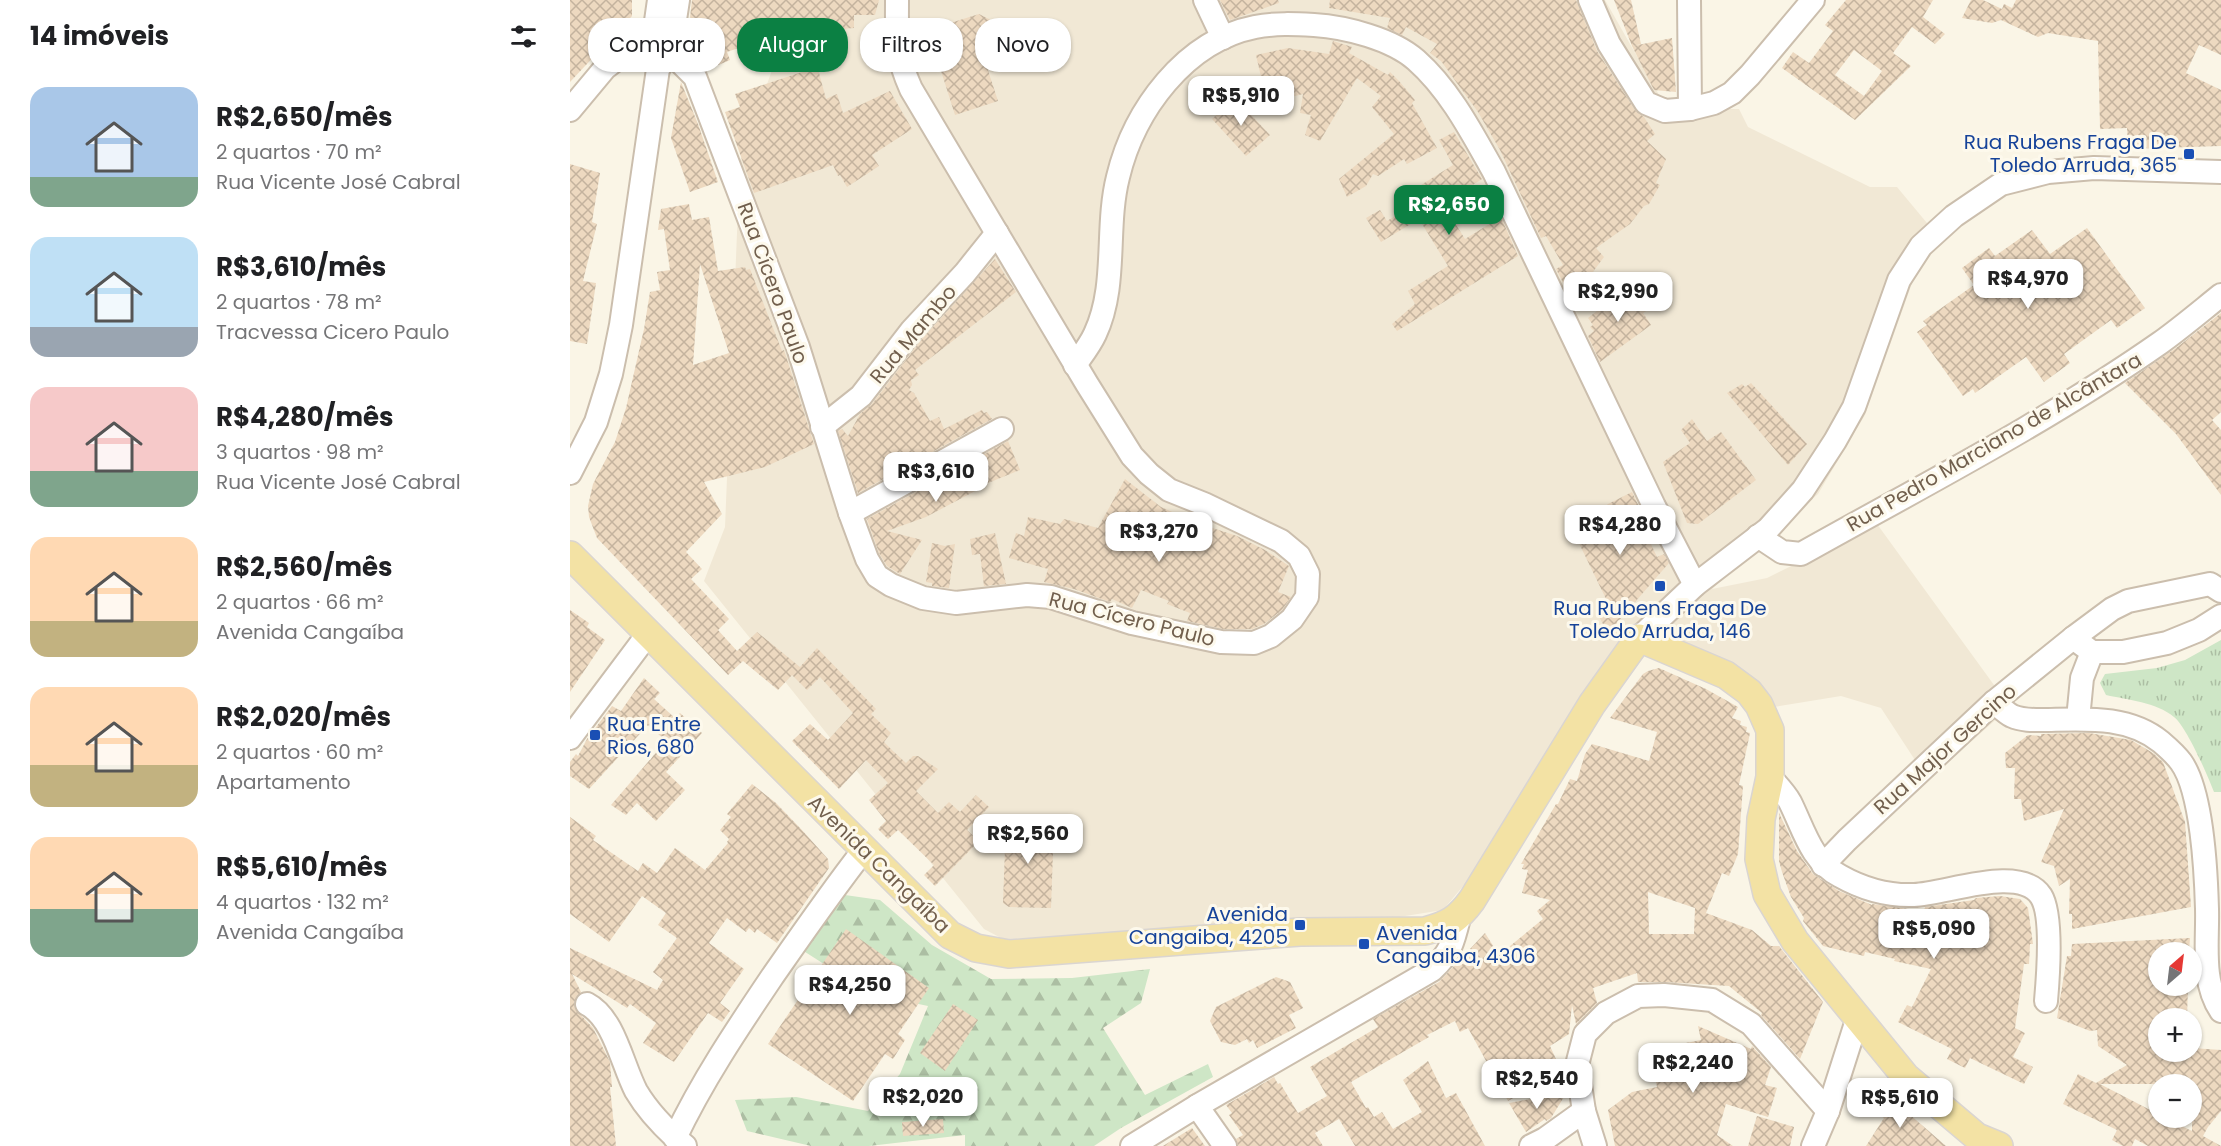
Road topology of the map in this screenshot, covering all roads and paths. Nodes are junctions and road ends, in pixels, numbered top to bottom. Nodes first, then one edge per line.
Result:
1 (659, 0) edge
2 (678, 0) edge
3 (897, 0) edge
4 (1205, 0) edge
5 (1590, 0) edge
6 (1689, 0) edge
7 (1813, 0) edge
8 (659, 18) edge
9 (672, 18) edge
10 (1223, 38) junction
11 (601, 72) edge
12 (658, 72) edge
13 (686, 72) edge
14 (1690, 109) junction
15 (570, 110) edge
16 (2221, 172) edge
17 (997, 233) junction
18 (2221, 295) edge
19 (1075, 365) junction
20 (822, 427) junction
21 (1002, 429) dead end
22 (570, 473) edge
23 (850, 513) junction
24 (1758, 536) junction
25 (570, 555) edge
26 (2217, 583) edge
27 (1695, 585) junction
28 (2221, 616) edge
29 (648, 634) junction
30 (1639, 638) junction
31 (2073, 638) junction
32 (2092, 652) junction
33 (1994, 702) junction
34 (2078, 719) junction
35 (570, 738) edge
36 (1770, 777) junction
37 (863, 851) junction
38 (1822, 865) junction
39 (1459, 918) junction
40 (1425, 931) junction
41 (1432, 970) junction
42 (2046, 1001) dead end
43 (587, 1004) dead end
44 (2221, 1011) edge
45 (1858, 1017) junction
46 (1197, 1106) junction
47 (1584, 1111) junction
48 (1828, 1111) junction
49 (680, 1142) edge
50 (1983, 1143) edge
51 (1132, 1146) edge
52 (1225, 1146) edge
53 (1531, 1146) edge
54 (1595, 1146) edge
55 (1813, 1146) edge

1 - 8 street
2 - 9 street
3 - 17 street, Rua Cícero Paulo
4 - 10 street
5 - 14 street
6 - 14 street
7 - 14 street
10 - 19 street
10 - 27 street
11 - 15 street
12 - 22 street
13 - 20 street, Rua Cícero Paulo
16 - 24 street
17 - 19 street, Rua Cícero Paulo
17 - 20 street, Rua Mambo
18 - 24 street, Rua Pedro Marciano de Alcântara
19 - 23 street, Rua Cícero Paulo
20 - 23 street, Rua Cícero Paulo
21 - 23 street
24 - 27 street
25 - 29 main road, Avenida Cangaíba
26 - 31 street, Rua Major Gercino
27 - 30 street
28 - 32 street
29 - 35 street
29 - 37 main road, Avenida Cangaíba
30 - 36 main road
30 - 39 main road
31 - 32 street
31 - 33 street, Rua Major Gercino
32 - 34 street
33 - 34 street
33 - 38 street, Rua Major Gercino
34 - 44 street
36 - 38 street
36 - 45 main road
37 - 40 main road, Avenida Cangaíba
37 - 49 street
38 - 42 street
39 - 40 main road, Avenida Cangaíba
39 - 41 street
40 - 41 street
41 - 46 street
43 - 49 street
45 - 48 street
45 - 50 main road
46 - 51 street
46 - 52 street
47 - 48 street
47 - 53 street
47 - 54 street
48 - 55 street

